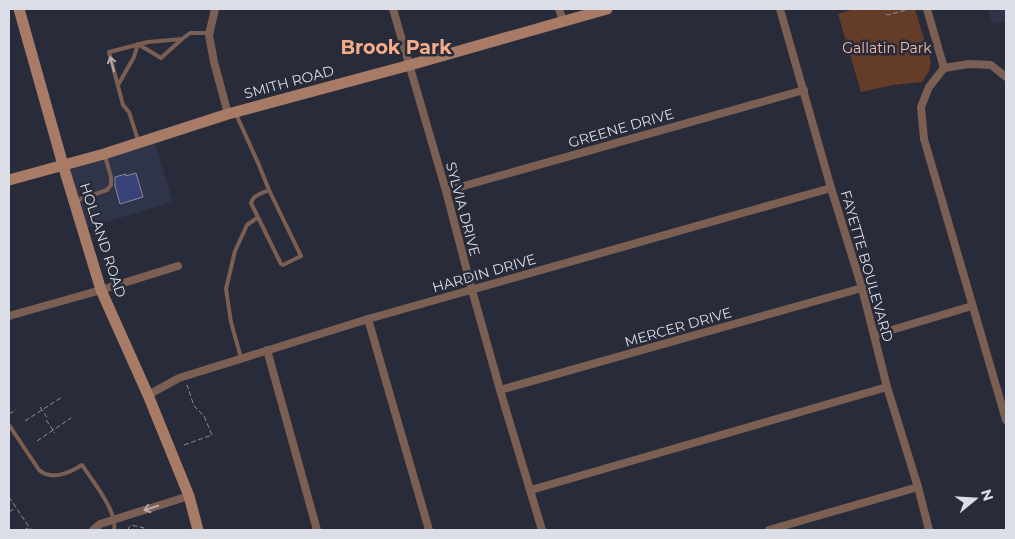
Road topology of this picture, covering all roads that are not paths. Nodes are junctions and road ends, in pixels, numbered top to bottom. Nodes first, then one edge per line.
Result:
1 (19, 9) edge
2 (215, 9) edge
3 (393, 9) edge
4 (559, 9) edge
5 (608, 9) edge
6 (780, 9) edge
7 (927, 9) edge
8 (563, 21) junction
9 (210, 33) junction
10 (182, 39) junction
11 (138, 44) junction
12 (410, 65) junction
13 (944, 68) junction
14 (1006, 77) edge
15 (118, 85) junction
16 (804, 90) junction
17 (232, 113) junction
18 (139, 142) junction
19 (104, 154) junction
20 (63, 165) junction
21 (9, 180) edge
22 (831, 188) junction
23 (269, 190) junction
24 (446, 191) junction
25 (74, 202) junction
26 (257, 218) junction
27 (178, 266) dead end
28 (862, 288) junction
29 (101, 290) junction
30 (472, 290) junction
31 (972, 306) junction
32 (9, 316) edge
33 (368, 319) junction
34 (875, 335) junction
35 (267, 350) junction
36 (241, 358) junction
37 (887, 387) junction
38 (500, 390) junction
39 (148, 395) junction
40 (1006, 420) edge
41 (9, 425) edge
42 (918, 487) junction
43 (531, 490) junction
44 (189, 496) junction
45 (113, 520) junction
46 (93, 530) edge
47 (114, 530) edge
48 (198, 530) edge
49 (316, 530) edge
50 (429, 530) edge
51 (542, 530) edge
52 (769, 530) edge
53 (930, 530) edge

1 - 20 main road, HOLLAND ROAD
2 - 9 street
3 - 12 street, SYLVIA DRIVE
4 - 8 street
5 - 8 main road, SMITH ROAD
6 - 16 street, FAYETTE BOULEVARD
7 - 13 street
8 - 12 main road, SMITH ROAD
9 - 10 lane
9 - 17 street
10 - 11 lane
10 - 11 lane
11 - 15 lane
15 -> 11 lane
12 - 17 main road, SMITH ROAD
12 - 24 street, SYLVIA DRIVE
13 - 14 street
13 - 31 street
15 - 18 lane
16 - 22 street, FAYETTE BOULEVARD
16 - 24 street, GREENE DRIVE
17 - 18 main road, SMITH ROAD
17 - 23 lane
18 - 19 main road, SMITH ROAD
19 - 20 main road, SMITH ROAD
19 - 25 lane
20 - 21 main road, SMITH ROAD
20 - 25 main road, HOLLAND ROAD
22 - 28 street, FAYETTE BOULEVARD
22 - 30 street, HARDIN DRIVE
23 - 26 lane
23 - 26 lane
24 - 30 street, SYLVIA DRIVE
25 - 29 main road, HOLLAND ROAD
26 - 36 lane
27 - 29 street
28 - 34 street, FAYETTE BOULEVARD
28 - 38 street, MERCER DRIVE
29 - 32 street
29 - 39 main road, HOLLAND ROAD
30 - 33 street, HARDIN DRIVE
30 - 38 street, SYLVIA DRIVE
31 - 34 street
31 - 40 street
33 - 35 street, HARDIN DRIVE
33 - 50 street
34 - 37 street, FAYETTE BOULEVARD
35 - 36 street, HARDIN DRIVE
35 - 49 street
36 - 39 street, HARDIN DRIVE
37 - 42 street, FAYETTE BOULEVARD
37 - 43 street
38 - 43 street, SYLVIA DRIVE
39 - 44 main road, HOLLAND ROAD
41 - 45 lane
42 - 52 street
42 - 53 street, FAYETTE BOULEVARD
43 - 51 street, SYLVIA DRIVE
44 -> 45 street
44 - 48 main road, HOLLAND ROAD
45 - 46 street
45 - 47 lane

